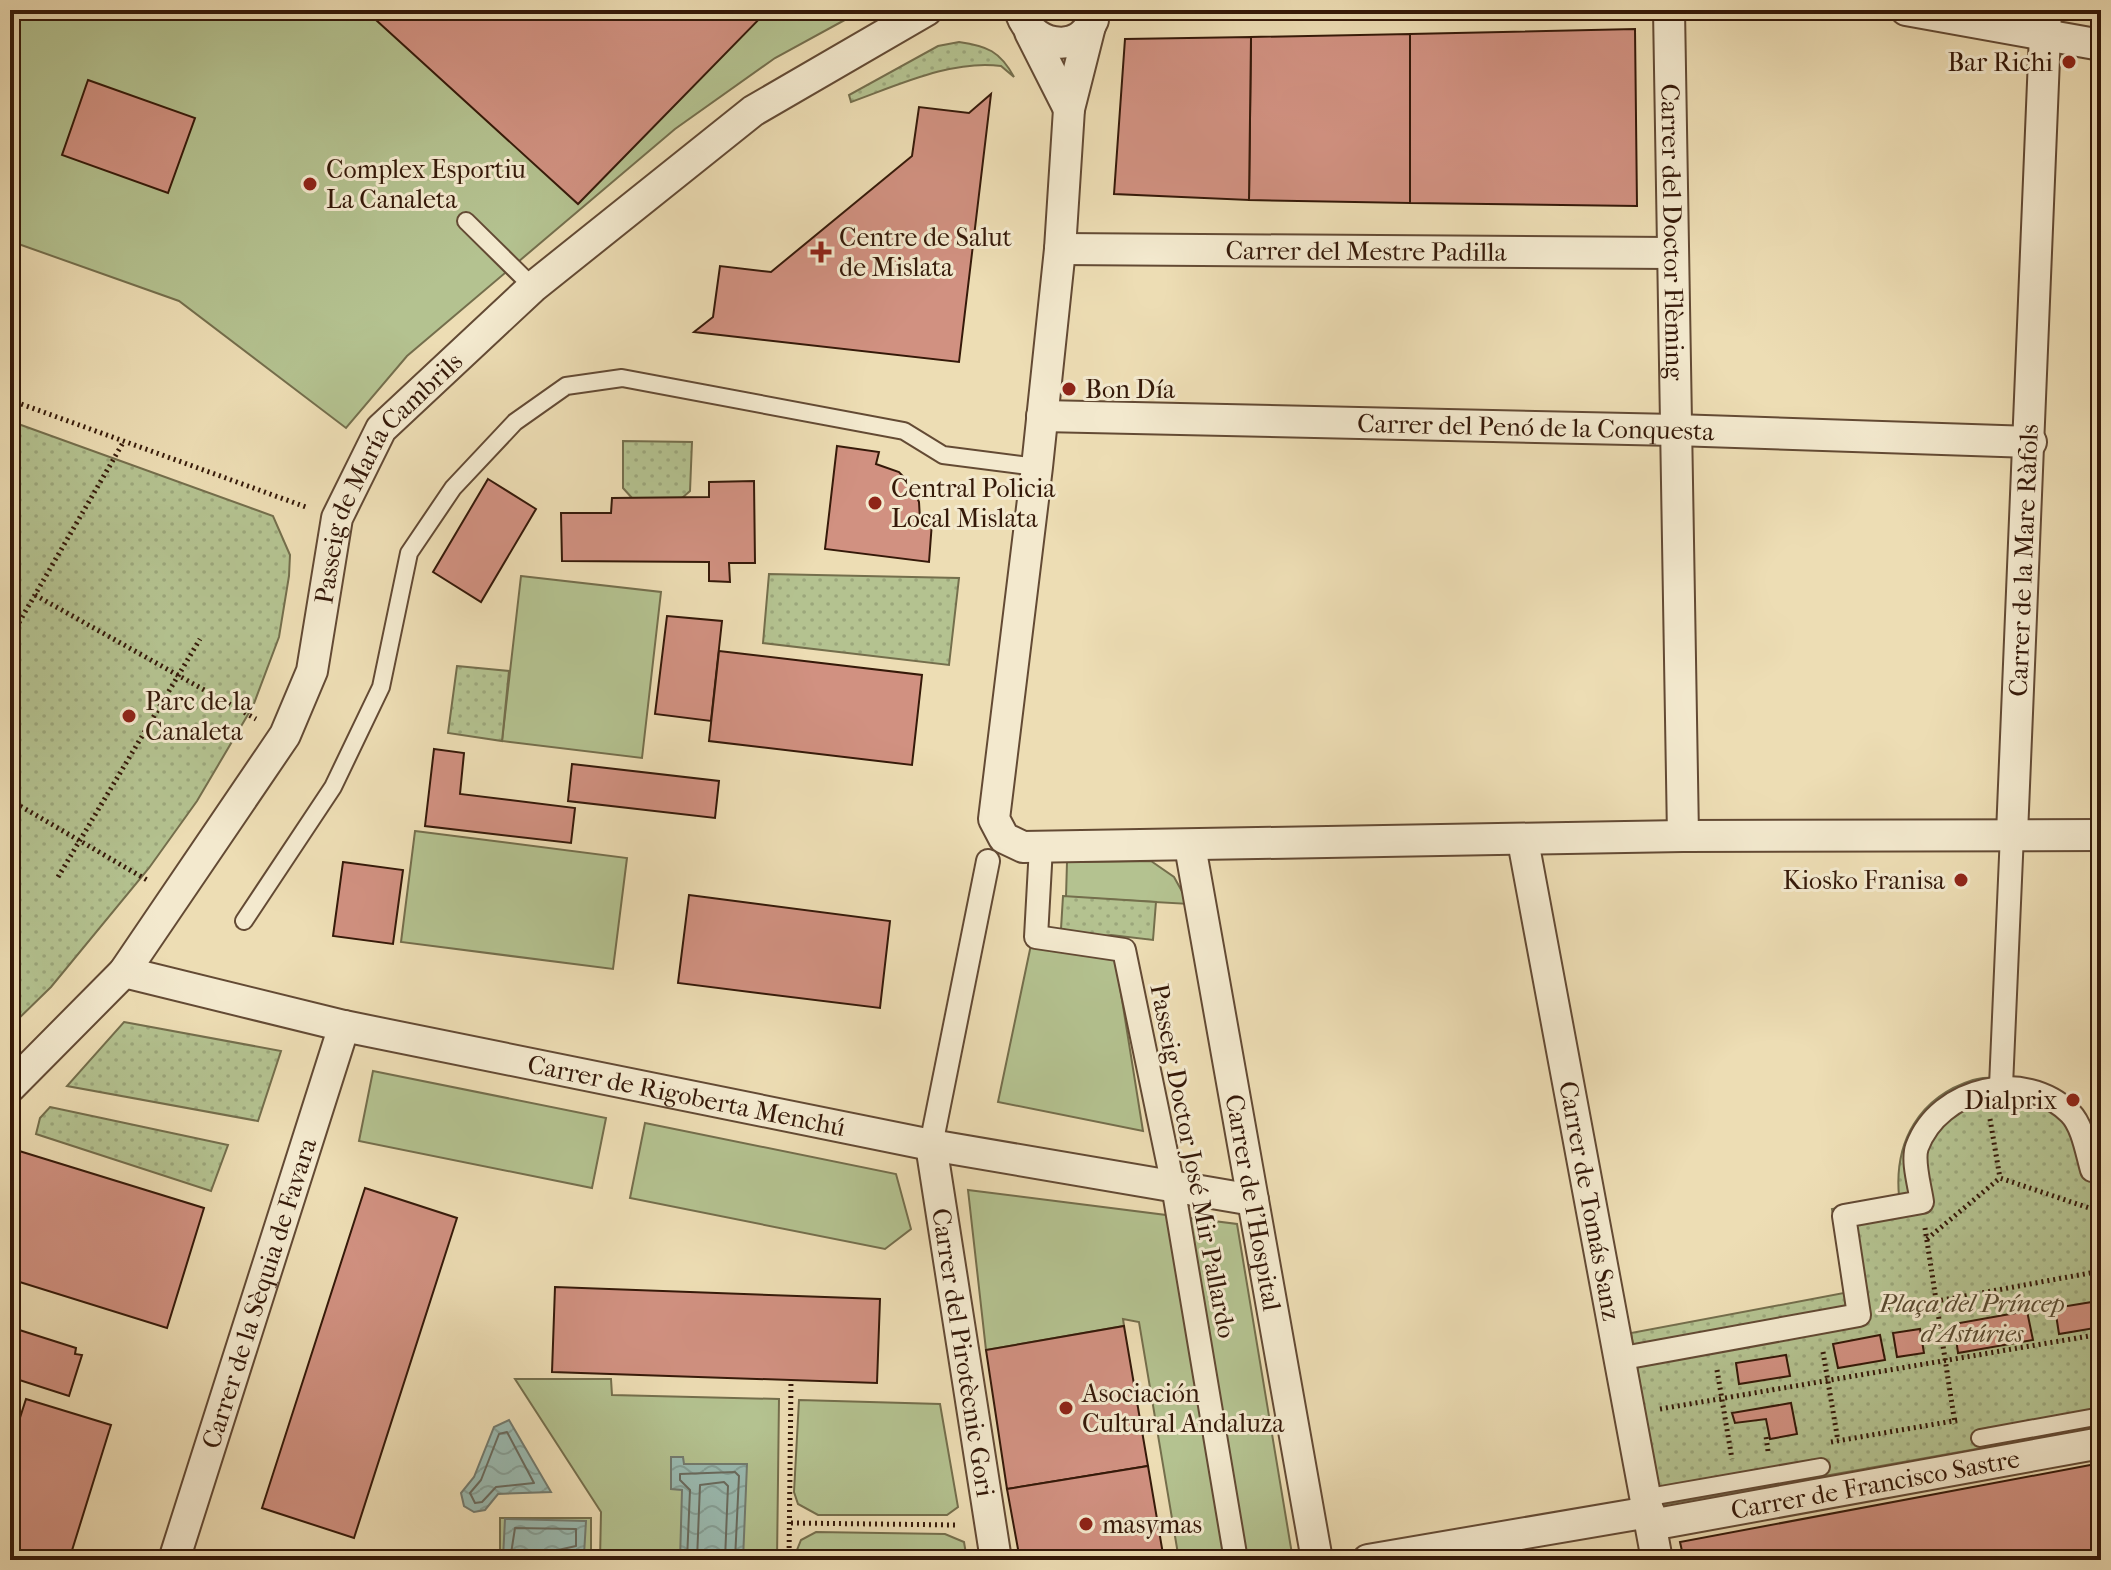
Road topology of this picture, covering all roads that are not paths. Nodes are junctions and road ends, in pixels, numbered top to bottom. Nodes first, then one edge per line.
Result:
1 (927, 10) edge
2 (1669, 10) edge
3 (1906, 10) edge
4 (1095, 15) edge
5 (1025, 21) edge
6 (2045, 23) edge
7 (2101, 45) edge
8 (1069, 109) junction
9 (466, 221) dead end
10 (1060, 249) junction
11 (1671, 253) junction
12 (533, 287) junction
13 (1042, 416) junction
14 (1675, 430) junction
15 (2031, 442) junction
16 (1037, 467) junction
17 (2012, 834) junction
18 (2101, 835) edge
19 (1683, 836) junction
20 (995, 840) junction
21 (1523, 841) junction
22 (1190, 846) junction
23 (1041, 847) junction
24 (244, 921) dead end
25 (124, 972) junction
26 (344, 1026) junction
27 (10, 1087) edge
28 (1993, 1088) junction
29 (931, 1145) junction
30 (2101, 1168) edge
31 (1173, 1186) junction
32 (1253, 1200) junction
33 (1618, 1359) junction
34 (2101, 1416) edge
35 (1980, 1438) dead end
36 (2101, 1443) edge
37 (1821, 1467) dead end
38 (1650, 1518) junction
39 (174, 1560) edge
40 (996, 1560) edge
41 (1236, 1560) edge
42 (1317, 1560) edge
43 (1368, 1560) edge
44 (1657, 1560) edge

1 - 12 street, Passeig de María Cambrils
2 - 11 street, Carrer del Doctor Flèming
3 - 6 street
4 - 5 street
4 - 8 street
5 - 8 street
6 - 7 street
6 - 15 street, Carrer de la Mare Ràfols
8 - 10 street
9 - 12 lane
10 - 11 street, Carrer del Mestre Padilla
10 - 13 street
11 - 14 street, Carrer del Doctor Flèming
12 - 25 street, Passeig de María Cambrils
13 - 14 street, Carrer del Penó de la Conquesta
13 - 16 street
14 - 15 street, Carrer del Penó de la Conquesta
14 - 19 street, Carrer del Doctor Flèming
15 - 17 street, Carrer de la Mare Ràfols
16 - 20 street
16 - 24 lane
17 - 18 street
17 - 19 street
17 - 28 street, Carrer de la Mare Ràfols
19 - 21 street
20 - 23 street
20 - 29 street
21 - 22 street
21 - 33 street, Carrer de Tomás Sanz
22 - 23 street
22 - 32 street, Carrer de l'Hospital
23 - 31 street, Passeig Doctor José Mir Pallardo
25 - 26 street, Carrer de Rigoberta Menchú
25 - 27 street, Passeig de María Cambrils
26 - 29 street, Carrer de Rigoberta Menchú
26 - 39 street, Carrer de la Sèquia de Favara
28 - 30 street
28 - 33 street
29 - 31 street, Carrer de Rigoberta Menchú
29 - 40 street, Carrer del Pirotècnic Gori
31 - 32 street, Carrer de Rigoberta Menchú
31 - 41 street, Passeig Doctor José Mir Pallardo
32 - 42 street, Carrer de l'Hospital
33 - 38 street, Carrer de Tomás Sanz
34 - 35 lane
36 - 38 street, Carrer de Francisco Sastre
37 - 38 lane
38 - 43 street, Carrer de Francisco Sastre
38 - 44 street, Carrer de Tomás Sanz

